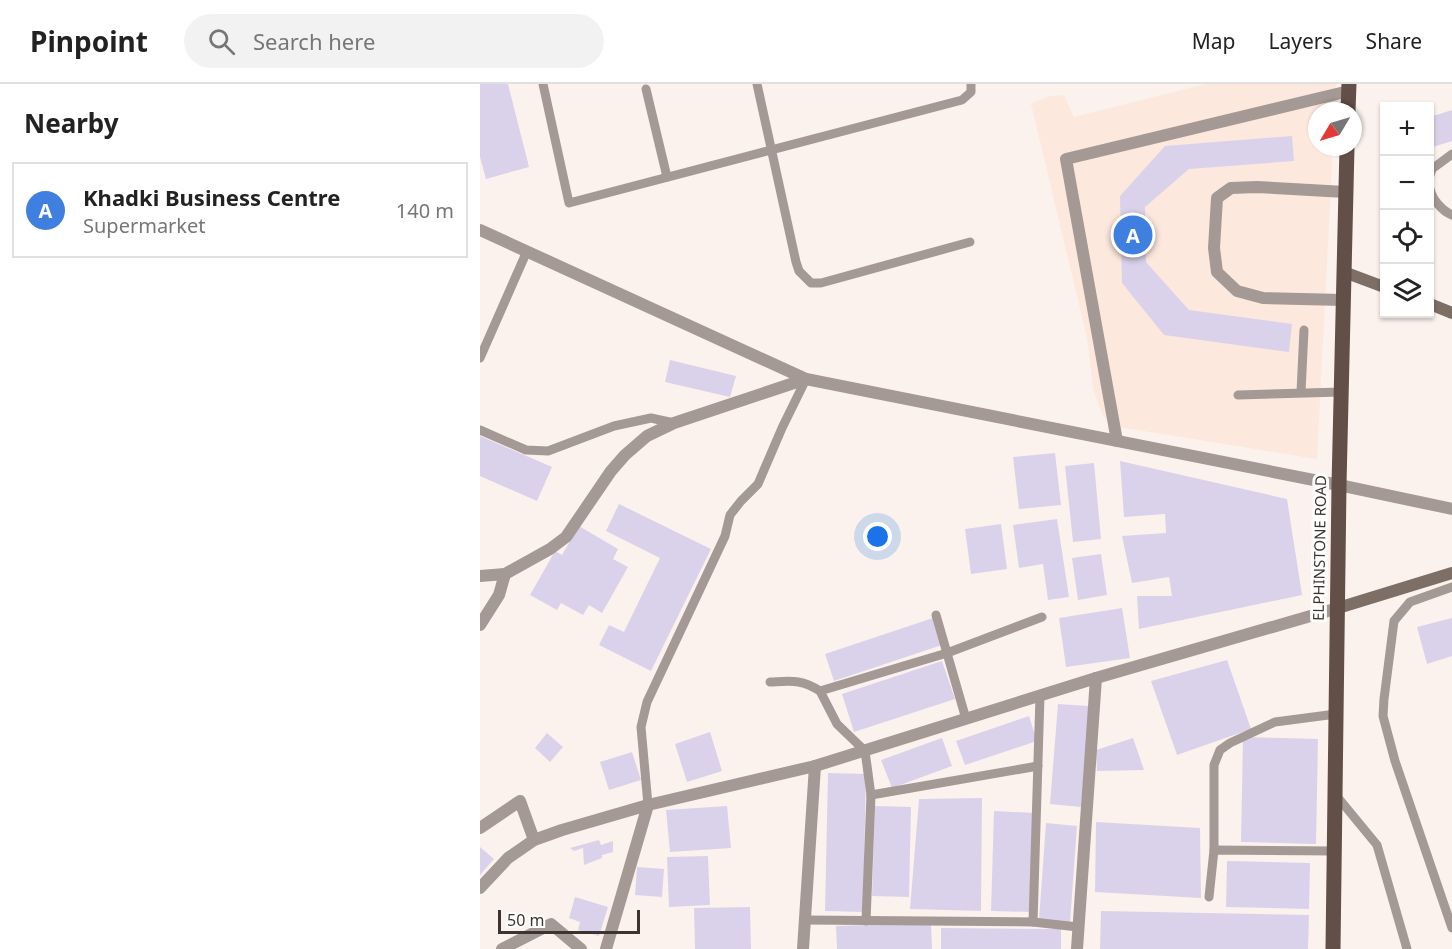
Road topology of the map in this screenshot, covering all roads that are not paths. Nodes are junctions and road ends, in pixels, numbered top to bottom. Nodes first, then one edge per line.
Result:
1 (543, 84) edge
2 (756, 84) edge
3 (971, 84) edge
4 (1349, 87) edge
5 (646, 89) dead end
6 (1348, 102) edge
7 (771, 150) junction
8 (1452, 154) edge
9 (1347, 156) edge
10 (1434, 168) edge
11 (667, 177) junction
12 (1345, 192) junction
13 (1434, 198) edge
14 (1452, 215) edge
15 (480, 230) edge
16 (970, 242) dead end
17 (527, 251) junction
18 (1344, 272) junction
19 (1380, 286) edge
20 (1343, 300) junction
21 (1434, 306) edge
22 (1452, 313) edge
23 (1304, 330) dead end
24 (480, 358) edge
25 (806, 379) junction
26 (1302, 392) junction
27 (1341, 392) junction
28 (1238, 395) dead end
29 (674, 423) junction
30 (480, 430) edge
31 (1117, 441) junction
32 (1339, 485) junction
33 (1452, 509) edge
34 (1452, 573) edge
35 (506, 574) junction
36 (480, 576) edge
37 (1452, 587) edge
38 (1338, 608) junction
39 (936, 615) dead end
40 (1042, 617) dead end
41 (480, 625) edge
42 (947, 653) junction
43 (1096, 678) junction
44 (770, 682) dead end
45 (820, 691) junction
46 (1040, 696) junction
47 (1336, 714) junction
48 (966, 719) junction
49 (865, 751) junction
50 (814, 766) junction
51 (1038, 766) junction
52 (1335, 794) junction
53 (871, 795) junction
54 (648, 805) junction
55 (480, 828) edge
56 (534, 840) junction
57 (1214, 850) junction
58 (1335, 851) junction
59 (480, 888) edge
60 (1209, 897) dead end
61 (805, 921) junction
62 (866, 921) junction
63 (1033, 922) junction
64 (1078, 927) junction
65 (1452, 928) edge
66 (502, 949) edge
67 (580, 949) edge
68 (606, 949) edge
69 (803, 949) edge
70 (1077, 949) edge
71 (1333, 949) edge
72 (1407, 949) edge

1 - 11 lane
2 - 7 lane
3 - 7 lane
4 - 6 main road
4 - 31 street
5 - 11 lane
7 - 11 lane
7 - 16 lane
8 - 10 lane
9 - 12 main road, ELPHINSTONE ROAD
12 - 18 main road, ELPHINSTONE ROAD
12 - 20 street
13 - 14 lane
15 - 17 street
17 - 24 lane
17 - 25 street
18 - 19 main road
18 - 20 main road, ELPHINSTONE ROAD
20 - 27 main road, ELPHINSTONE ROAD
21 - 22 main road
23 - 26 lane
25 - 29 street
25 - 31 street
25 - 54 lane
26 - 27 lane
26 - 28 lane
27 - 32 main road, ELPHINSTONE ROAD
29 - 30 lane
29 - 35 street
31 - 32 street
32 - 33 street
32 - 38 main road, ELPHINSTONE ROAD
34 - 38 main road
35 - 36 street
35 - 41 street
37 - 65 lane
38 - 43 street
38 - 47 main road, ELPHINSTONE ROAD
39 - 42 lane
40 - 42 lane
42 - 45 lane
42 - 48 lane
43 - 46 street
43 - 64 street
44 - 45 lane
45 - 49 lane
46 - 48 street
46 - 51 lane
47 - 52 main road, ELPHINSTONE ROAD
47 - 57 lane
48 - 49 street
49 - 50 street
49 - 53 lane
50 - 54 street
50 - 61 street
51 - 53 lane
51 - 63 lane
52 - 58 main road, ELPHINSTONE ROAD
52 - 72 lane
53 - 62 lane
54 - 56 street
54 - 68 street
55 - 56 street
56 - 59 street
57 - 58 lane
57 - 60 lane
58 - 71 main road, ELPHINSTONE ROAD
61 - 62 lane
61 - 69 street
62 - 63 lane
63 - 64 lane
64 - 70 street
66 - 67 street

